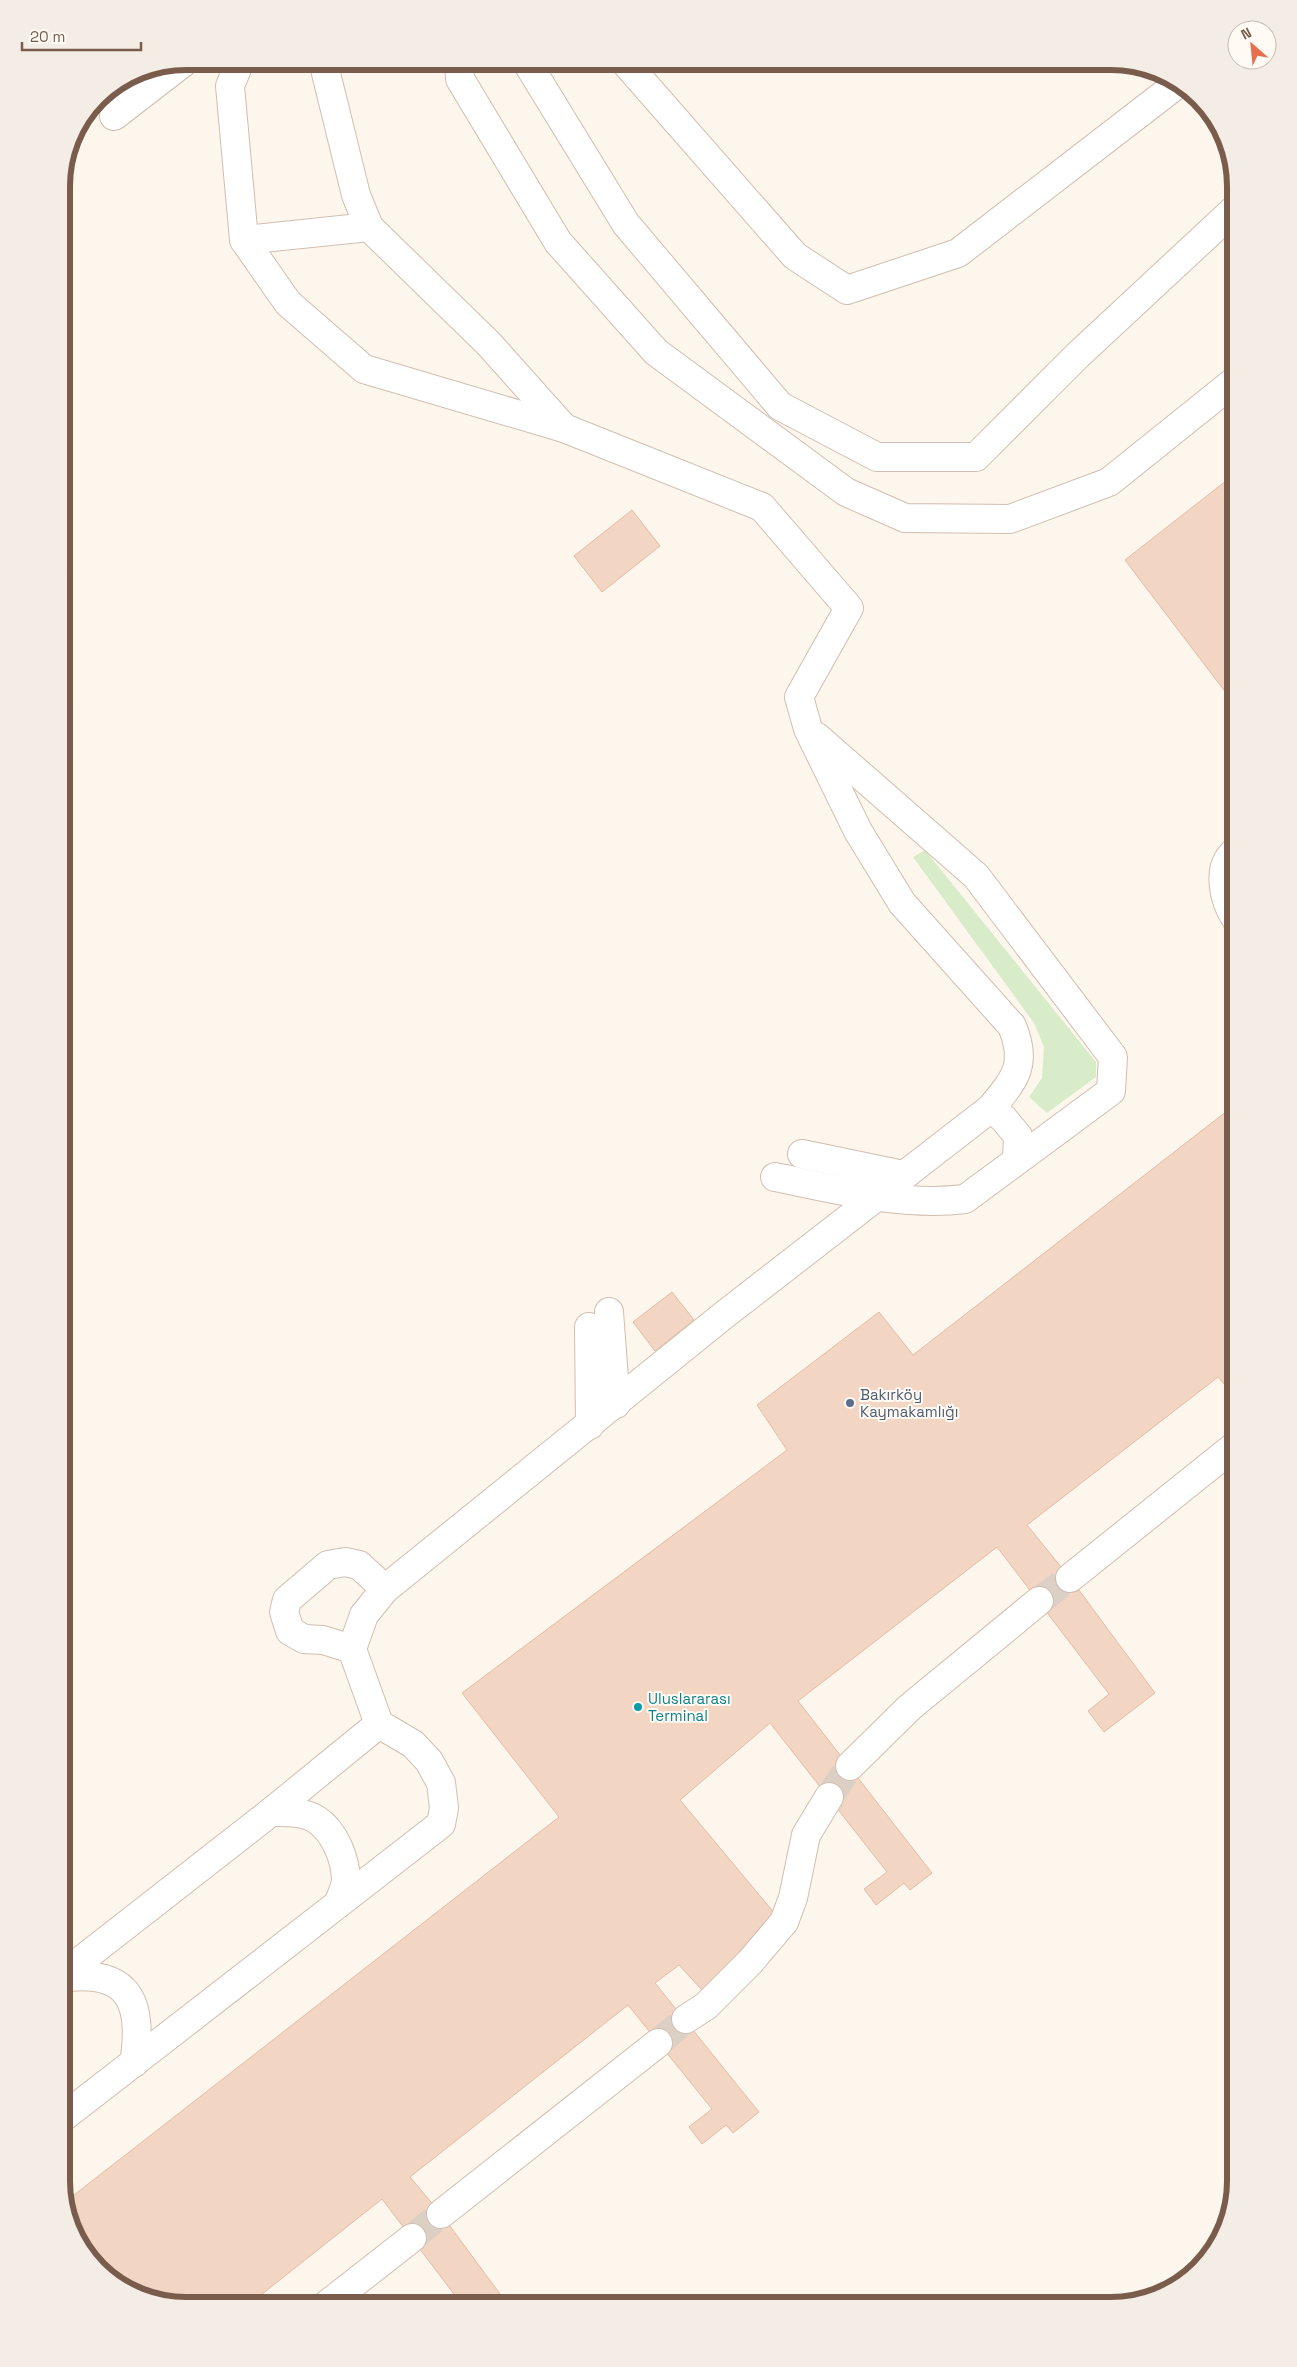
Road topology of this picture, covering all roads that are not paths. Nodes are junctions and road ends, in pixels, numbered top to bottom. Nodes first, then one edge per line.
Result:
1 (236, 70) edge
2 (325, 70) edge
3 (460, 70) edge
4 (532, 70) edge
5 (632, 70) edge
6 (172, 71) edge
7 (1173, 87) edge
8 (114, 116) dead end
9 (1227, 216) edge
10 (369, 227) junction
11 (244, 240) junction
12 (1227, 387) edge
13 (564, 428) junction
14 (808, 729) junction
15 (1227, 866) edge
16 (1227, 896) edge
17 (991, 1108) junction
18 (802, 1154) dead end
19 (1017, 1159) junction
20 (903, 1175) junction
21 (775, 1177) dead end
22 (876, 1196) junction
23 (616, 1404) junction
24 (590, 1425) junction
25 (1227, 1452) edge
26 (1070, 1578) tunnel mouth
27 (385, 1588) junction
28 (1040, 1601) tunnel mouth
29 (352, 1649) junction
30 (379, 1724) junction
31 (850, 1766) tunnel mouth
32 (829, 1797) tunnel mouth
33 (271, 1812) junction
34 (338, 1904) junction
35 (70, 1970) edge
36 (70, 1976) edge
37 (686, 2019) tunnel mouth
38 (658, 2043) tunnel mouth
39 (134, 2063) junction
40 (70, 2112) edge
41 (441, 2214) tunnel mouth
42 (412, 2238) tunnel mouth
43 (337, 2297) edge

1 - 11 lane
2 - 10 lane
3 - 12 lane
4 - 9 lane
5 - 7 lane
6 - 8 lane
10 - 11 lane
10 - 13 lane
11 - 13 lane
13 - 14 lane
14 - 17 lane
14 - 19 lane
15 - 16 lane
17 - 19 lane
17 - 20 lane
18 - 20 lane
19 - 22 lane
20 - 22 lane
21 - 22 lane
22 - 23 lane
23 - 24 lane
23 - 24 lane
24 - 27 lane
25 - 26 lane
27 - 29 lane
27 - 29 lane
28 - 31 lane
29 - 30 lane
30 - 33 lane
30 - 34 lane
32 - 37 lane
33 - 34 lane
33 - 35 lane
34 - 39 lane
36 - 39 lane
38 - 41 lane
39 - 40 lane
42 - 43 lane

